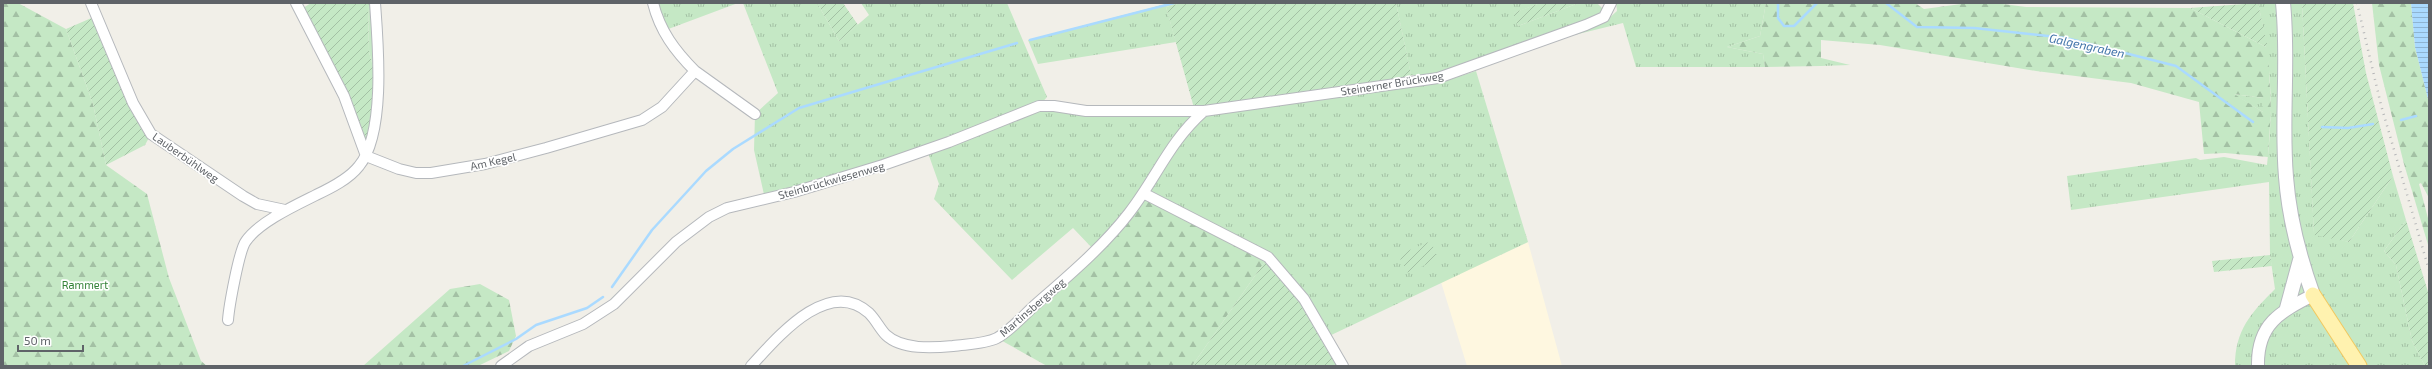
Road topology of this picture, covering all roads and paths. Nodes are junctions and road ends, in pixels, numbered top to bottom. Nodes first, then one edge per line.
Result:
1 (91, 3) edge
2 (296, 3) edge
3 (375, 3) edge
4 (653, 3) edge
5 (1611, 3) edge
6 (2283, 3) edge
7 (695, 71) junction
8 (1204, 111) junction
9 (755, 114) dead end
10 (366, 156) junction
11 (1143, 193) junction
12 (285, 210) junction
13 (2300, 260) junction
14 (2313, 295) junction
15 (2288, 308) junction
16 (228, 320) dead end
17 (501, 366) edge
18 (750, 366) edge
19 (1343, 366) edge
20 (2258, 366) edge
21 (2359, 366) edge

1 - 12 street, Lauberbühlweg
2 - 10 street
3 - 10 street
4 - 7 street
5 - 8 street, Steinerner Brückweg
6 - 13 main road
7 - 9 street
7 - 10 street, Am Kegel
8 - 11 street, Martinsbergweg
8 - 17 street, Steinbrückwiesenweg
10 - 12 street
11 - 18 street, Martinsbergweg
11 - 19 street
12 - 16 street
13 - 14 main road
13 - 15 main road
14 - 15 street
14 - 21 main road
15 - 20 street

